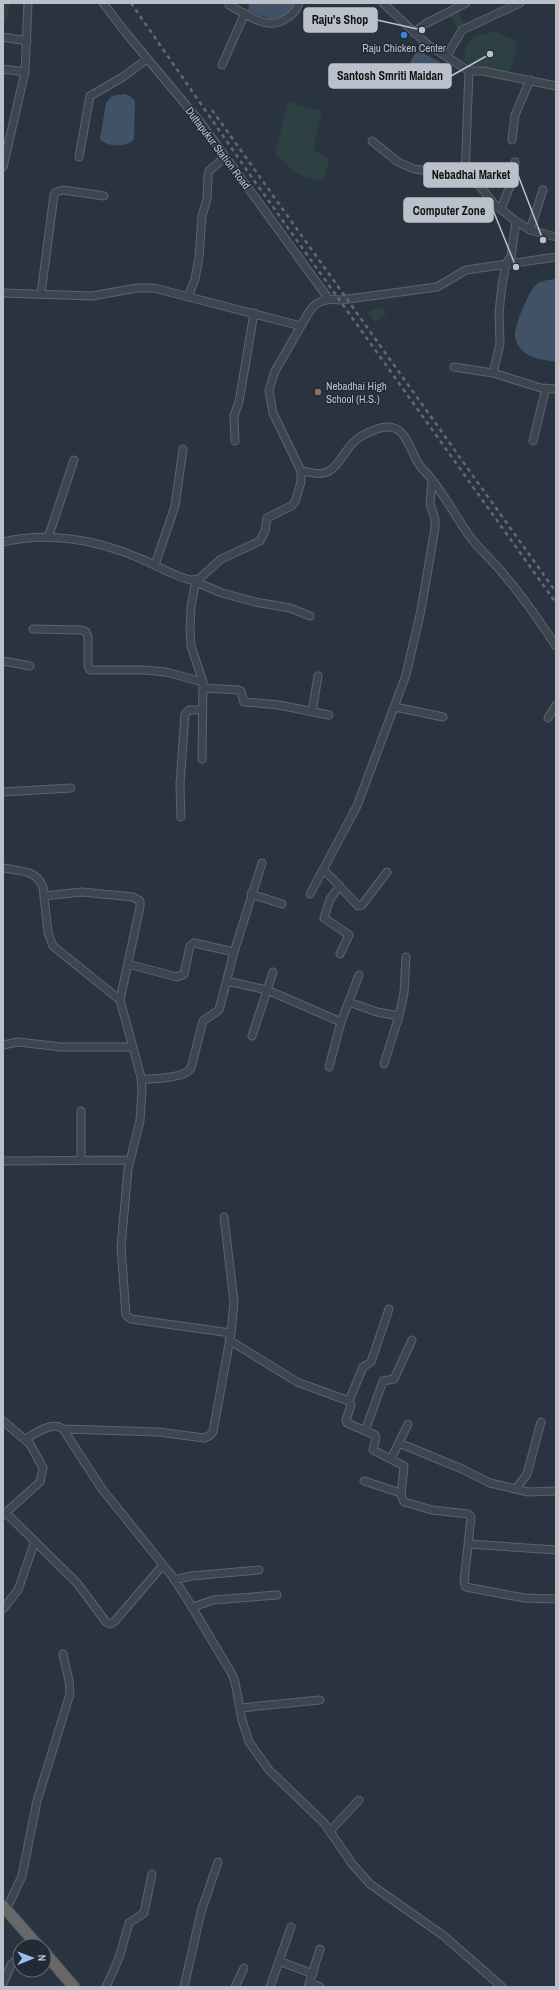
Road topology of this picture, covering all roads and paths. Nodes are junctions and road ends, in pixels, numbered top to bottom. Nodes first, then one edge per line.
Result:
1 (28, 3) edge
2 (103, 3) edge
3 (299, 3) edge
4 (383, 3) edge
5 (466, 3) edge
6 (520, 3) edge
7 (229, 5) dead end
8 (245, 13) junction
9 (414, 33) junction
10 (3, 37) edge
11 (27, 41) junction
12 (447, 56) junction
13 (147, 59) junction
14 (222, 65) dead end
15 (3, 69) edge
16 (469, 71) junction
17 (25, 72) junction
18 (530, 80) junction
19 (556, 86) edge
20 (512, 140) dead end
21 (372, 141) dead end
22 (79, 157) dead end
23 (226, 157) junction
24 (515, 162) dead end
25 (3, 167) edge
26 (466, 176) junction
27 (543, 190) dead end
28 (104, 196) dead end
29 (501, 209) junction
30 (516, 221) junction
31 (530, 230) junction
32 (556, 237) edge
33 (556, 257) edge
34 (506, 263) junction
35 (3, 293) edge
36 (41, 294) junction
37 (188, 297) junction
38 (328, 298) junction
39 (254, 313) junction
40 (301, 326) junction
41 (454, 367) dead end
42 (493, 373) junction
43 (546, 388) junction
44 (556, 389) edge
45 (235, 441) dead end
46 (533, 441) dead end
47 (183, 450) dead end
48 (74, 460) dead end
49 (301, 471) junction
50 (432, 480) junction
51 (48, 538) junction
52 (3, 542) edge
53 (155, 565) junction
54 (196, 581) junction
55 (310, 616) dead end
56 (33, 629) dead end
57 (556, 646) edge
58 (3, 661) edge
59 (30, 666) dead end
60 (318, 676) dead end
61 (204, 685) junction
62 (556, 705) edge
63 (395, 707) junction
64 (203, 710) junction
65 (312, 712) junction
66 (329, 715) dead end
67 (443, 717) dead end
68 (548, 718) dead end
69 (202, 759) dead end
70 (71, 788) dead end
71 (3, 792) edge
72 (181, 817) dead end
73 (262, 863) dead end
74 (3, 868) edge
75 (323, 870) junction
76 (387, 872) dead end
77 (340, 886) junction
78 (251, 894) junction
79 (310, 894) dead end
80 (44, 896) junction
81 (282, 904) dead end
82 (234, 952) junction
83 (340, 954) dead end
84 (406, 957) dead end
85 (128, 964) junction
86 (273, 972) dead end
87 (359, 975) dead end
88 (227, 981) junction
89 (267, 990) junction
90 (120, 1000) junction
91 (349, 1002) junction
92 (399, 1016) junction
93 (341, 1022) junction
94 (252, 1036) dead end
95 (3, 1045) edge
96 (132, 1047) junction
97 (384, 1064) dead end
98 (329, 1067) dead end
99 (141, 1080) junction
100 (81, 1111) dead end
101 (81, 1160) junction
102 (130, 1160) junction
103 (3, 1161) edge
104 (224, 1218) dead end
105 (390, 1309) dead end
106 (230, 1337) junction
107 (412, 1340) dead end
108 (349, 1401) junction
109 (3, 1421) edge
110 (541, 1422) dead end
111 (408, 1424) dead end
112 (63, 1429) junction
113 (365, 1431) junction
114 (25, 1439) junction
115 (399, 1443) junction
116 (391, 1459) junction
117 (364, 1481) dead end
118 (516, 1489) junction
119 (556, 1491) edge
120 (401, 1492) junction
121 (5, 1514) edge
122 (35, 1541) junction
123 (469, 1544) junction
124 (556, 1550) edge
125 (163, 1565) junction
126 (259, 1570) dead end
127 (174, 1580) junction
128 (276, 1595) dead end
129 (556, 1599) edge
130 (193, 1607) junction
131 (3, 1609) edge
132 (63, 1654) dead end
133 (320, 1700) dead end
134 (240, 1708) junction
135 (359, 1800) dead end
136 (330, 1831) junction
137 (218, 1862) dead end
138 (152, 1874) dead end
139 (5, 1908) edge
140 (291, 1927) dead end
141 (29, 1938) edge
142 (320, 1949) dead end
143 (52, 1961) edge
144 (279, 1961) junction
145 (12, 1964) edge
146 (244, 1968) dead end
147 (313, 1974) junction
148 (3, 1984) edge
149 (309, 1985) edge
150 (74, 1987) edge
151 (106, 1987) edge
152 (184, 1987) edge
153 (235, 1987) edge
154 (270, 1987) edge
155 (320, 1987) edge
156 (502, 1987) edge

1 - 11 street
2 - 13 street, Duttapukur Station Road
3 - 8 street
4 - 9 street
5 - 9 street
6 - 12 street
7 - 8 street
8 - 14 street
9 - 12 street
10 - 11 street
11 - 17 street
12 - 16 street
13 - 22 street
13 - 23 street, Duttapukur Station Road
15 - 17 street
16 - 18 street
16 - 26 street
17 - 25 street
18 - 19 street
18 - 20 street
21 - 26 street
23 - 37 street
23 - 38 street, Duttapukur Station Road
24 - 29 street
26 - 29 street
27 - 31 street
28 - 36 street
29 - 30 street
30 - 31 street
30 - 34 street
31 - 32 street
33 - 34 street
34 - 38 street
34 - 42 street
35 - 36 street
36 - 37 street
37 - 39 street
38 - 40 street
39 - 40 street
39 - 45 street
40 - 49 street
41 - 42 street
42 - 43 street
43 - 44 street
43 - 46 street
47 - 53 street
48 - 51 street
49 - 50 street
49 - 54 street
50 - 57 street
50 - 63 street
51 - 52 street
51 - 53 street
53 - 54 street
54 - 55 street
54 - 61 street
56 - 61 street
58 - 59 street
60 - 65 street
61 - 64 street
61 - 65 street
62 - 68 street
63 - 67 street
63 - 75 street
64 - 69 street
64 - 72 street
65 - 66 street
70 - 71 street
73 - 78 street
74 - 80 street
75 - 77 street
75 - 79 street
76 - 77 street
77 - 83 street
78 - 81 street
78 - 82 street
80 - 85 street
80 - 90 street
82 - 85 street
82 - 88 street
84 - 92 street
85 - 90 street
86 - 89 street
87 - 91 street
88 - 89 street
88 - 99 street
89 - 93 street
89 - 94 street
90 - 96 street
91 - 92 street
91 - 93 street
92 - 97 street
93 - 98 street
95 - 96 street
96 - 99 street
99 - 102 street
100 - 101 street
101 - 102 street
101 - 103 street
102 - 106 street
104 - 106 street
105 - 108 street
106 - 108 street
106 - 112 street
107 - 113 street
108 - 113 street
109 - 114 street
110 - 118 street
111 - 115 street
112 - 114 street
112 - 125 street
113 - 116 street
114 - 121 street
115 - 116 street
115 - 118 street
116 - 120 street
117 - 120 street
118 - 119 street
120 - 123 street
121 - 122 street
122 - 125 street
122 - 131 street
123 - 124 street
123 - 129 street
125 - 127 street
126 - 127 street
127 - 130 street
128 - 130 street
130 - 134 street
132 - 139 street
133 - 134 street
134 - 136 street
135 - 136 street
136 - 156 street
137 - 152 street
138 - 151 street
139 - 141 highway
140 - 144 street
142 - 147 street
143 - 150 highway
144 - 147 street
144 - 154 street
145 - 148 street
146 - 153 street
147 - 149 street
149 - 155 street

